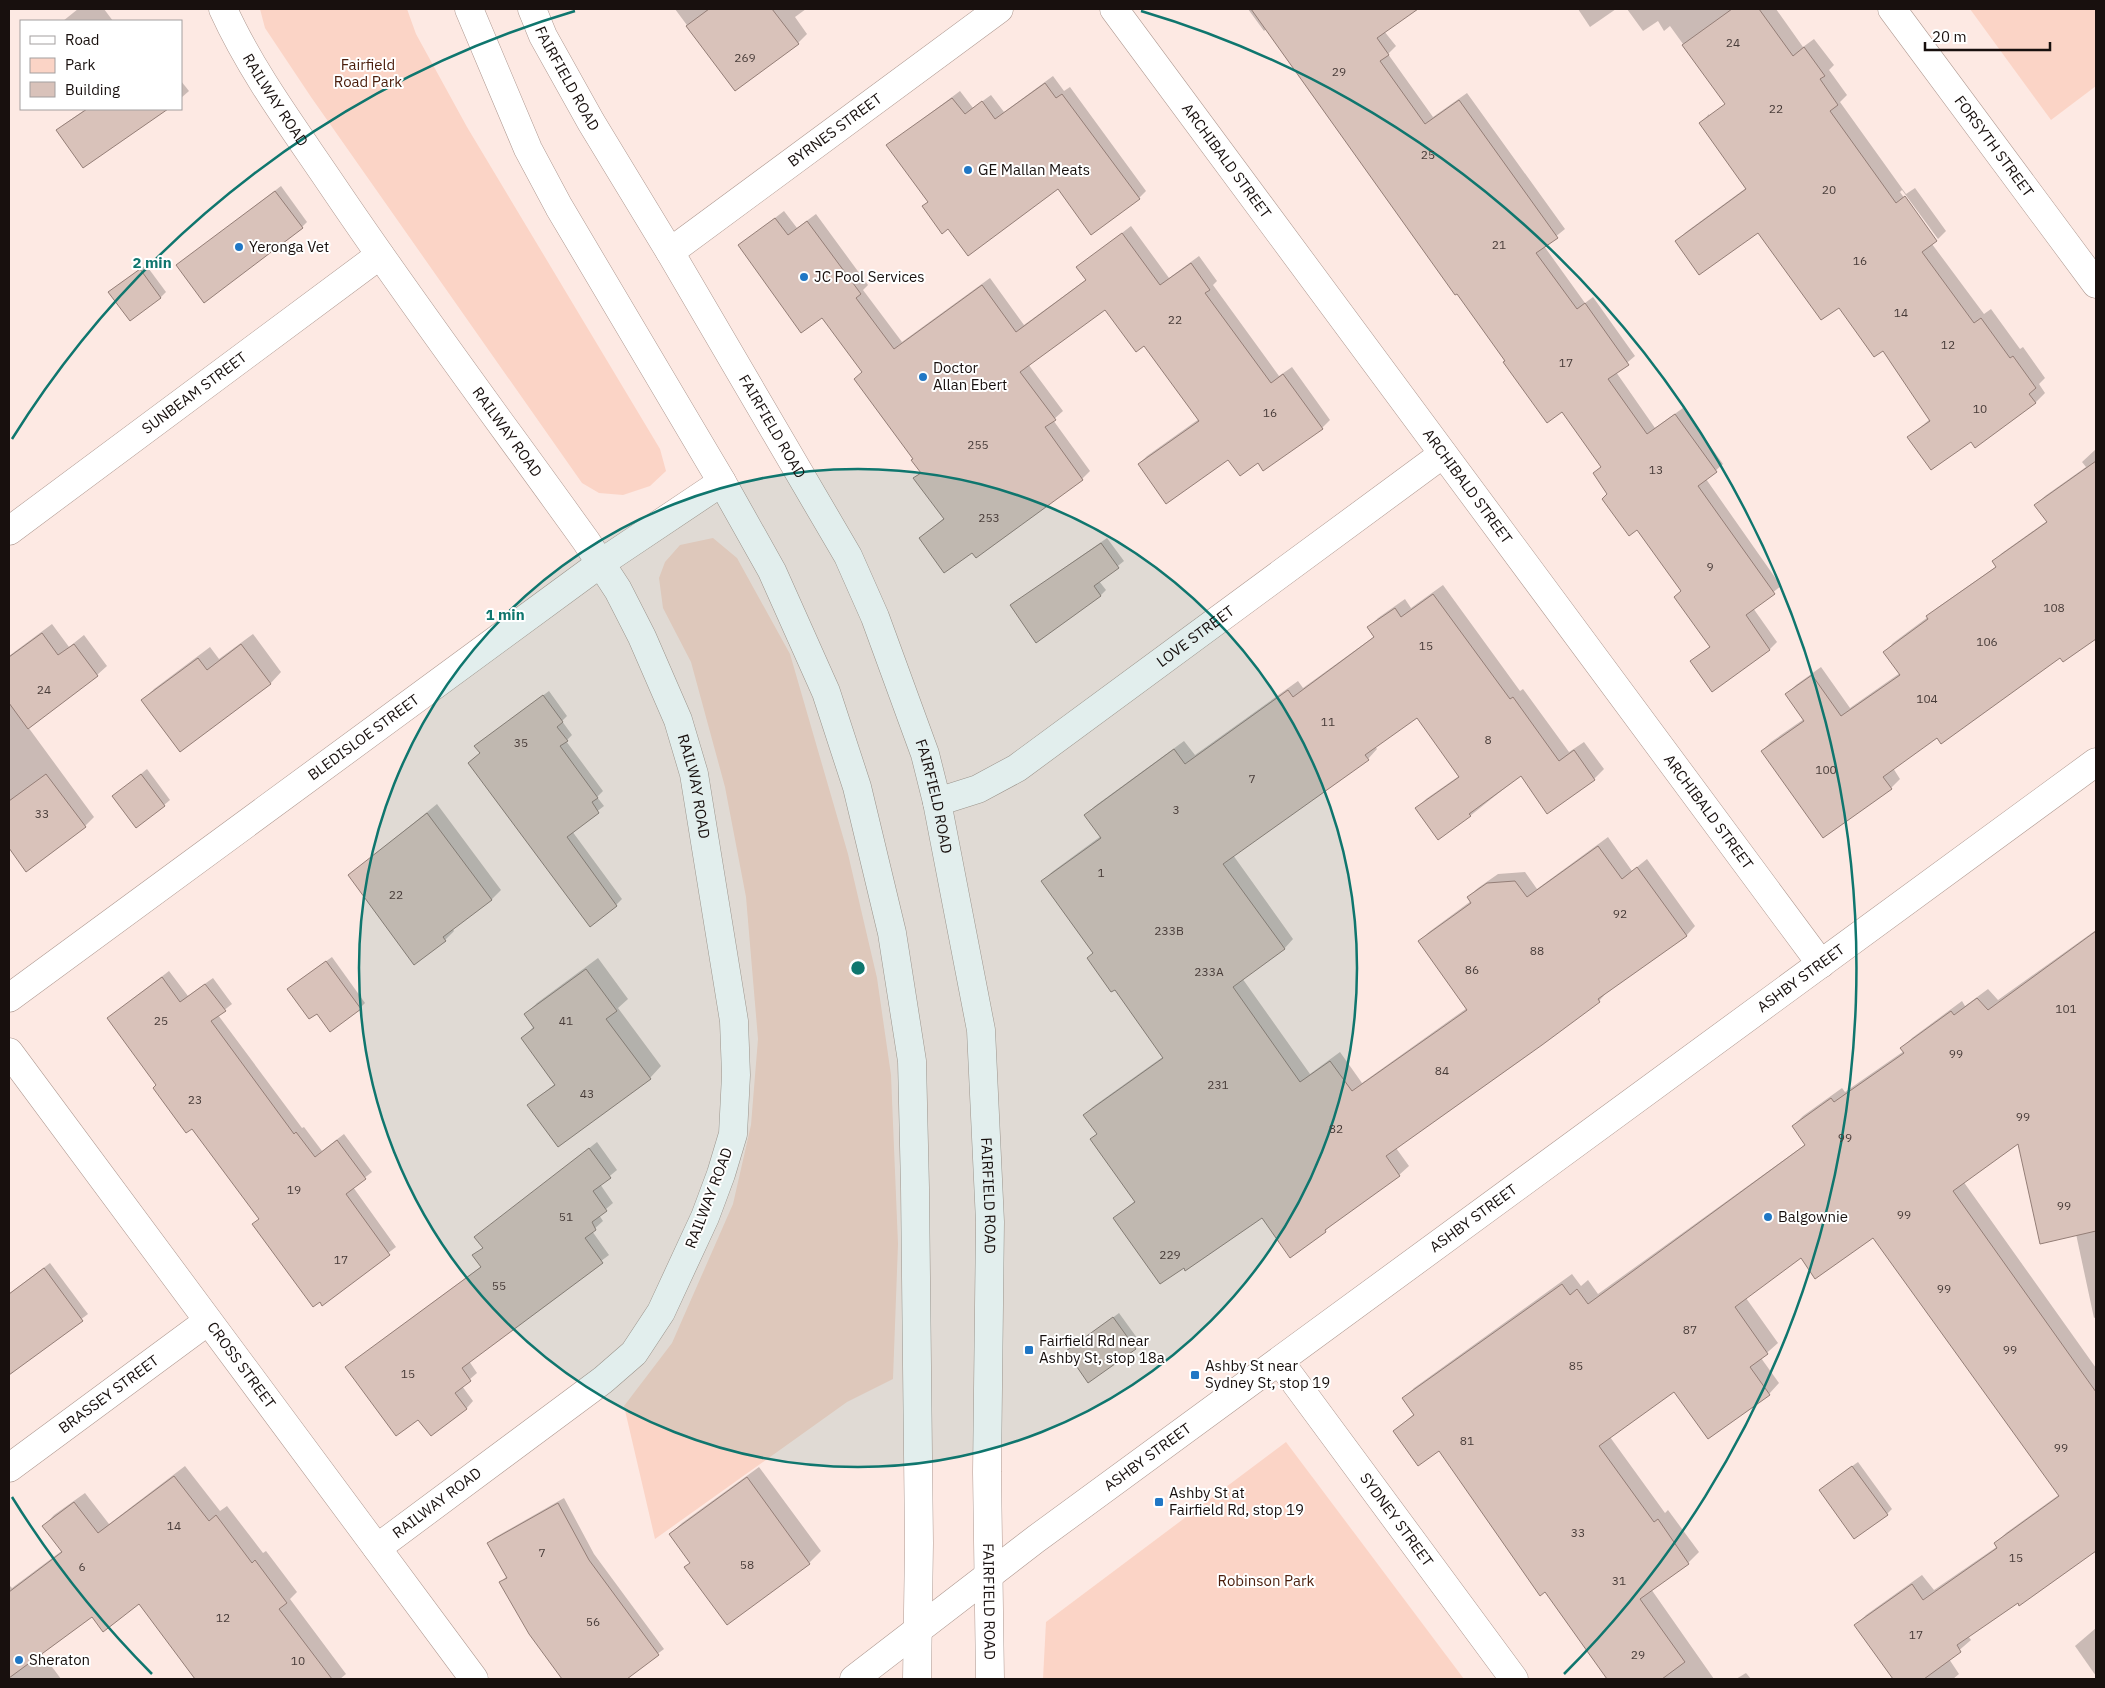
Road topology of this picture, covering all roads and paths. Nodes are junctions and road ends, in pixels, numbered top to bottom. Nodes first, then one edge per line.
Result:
1 (223, 9) edge
2 (470, 9) edge
3 (532, 9) edge
4 (999, 9) edge
5 (1114, 9) edge
6 (1892, 9) edge
7 (670, 252) junction
8 (380, 255) junction
9 (2096, 284) edge
10 (1443, 454) junction
11 (722, 482) junction
12 (9, 531) edge
13 (601, 563) junction
14 (2096, 762) edge
15 (937, 802) junction
16 (1821, 964) junction
17 (9, 998) edge
18 (9, 1052) edge
19 (208, 1321) junction
20 (1280, 1362) junction
21 (9, 1468) edge
22 (377, 1548) junction
23 (990, 1574) junction
24 (918, 1631) junction
25 (474, 1679) edge
26 (854, 1679) edge
27 (917, 1679) edge
28 (990, 1679) edge
29 (1514, 1679) edge

1 - 8 street, RAILWAY ROAD
2 - 11 street
3 - 7 street, FAIRFIELD ROAD
4 - 7 street, BYRNES STREET
5 - 10 street, ARCHIBALD STREET
6 - 9 street, FORSYTH STREET
7 - 15 street, FAIRFIELD ROAD
8 - 12 street, SUNBEAM STREET
8 - 13 street, RAILWAY ROAD
10 - 15 street, LOVE STREET
10 - 16 street, ARCHIBALD STREET
11 - 13 street, BLEDISLOE STREET
11 - 24 street
13 - 17 street, BLEDISLOE STREET
13 - 22 street, RAILWAY ROAD
14 - 16 street, ASHBY STREET
15 - 23 street, FAIRFIELD ROAD
16 - 20 street, ASHBY STREET
18 - 19 street, CROSS STREET
19 - 21 street, BRASSEY STREET
19 - 22 street, CROSS STREET
20 - 23 street, ASHBY STREET
20 - 29 street, SYDNEY STREET
22 - 25 street, CROSS STREET
23 - 24 street, ASHBY STREET
23 - 28 street, FAIRFIELD ROAD
24 - 26 street, ASHBY STREET
24 - 27 street

